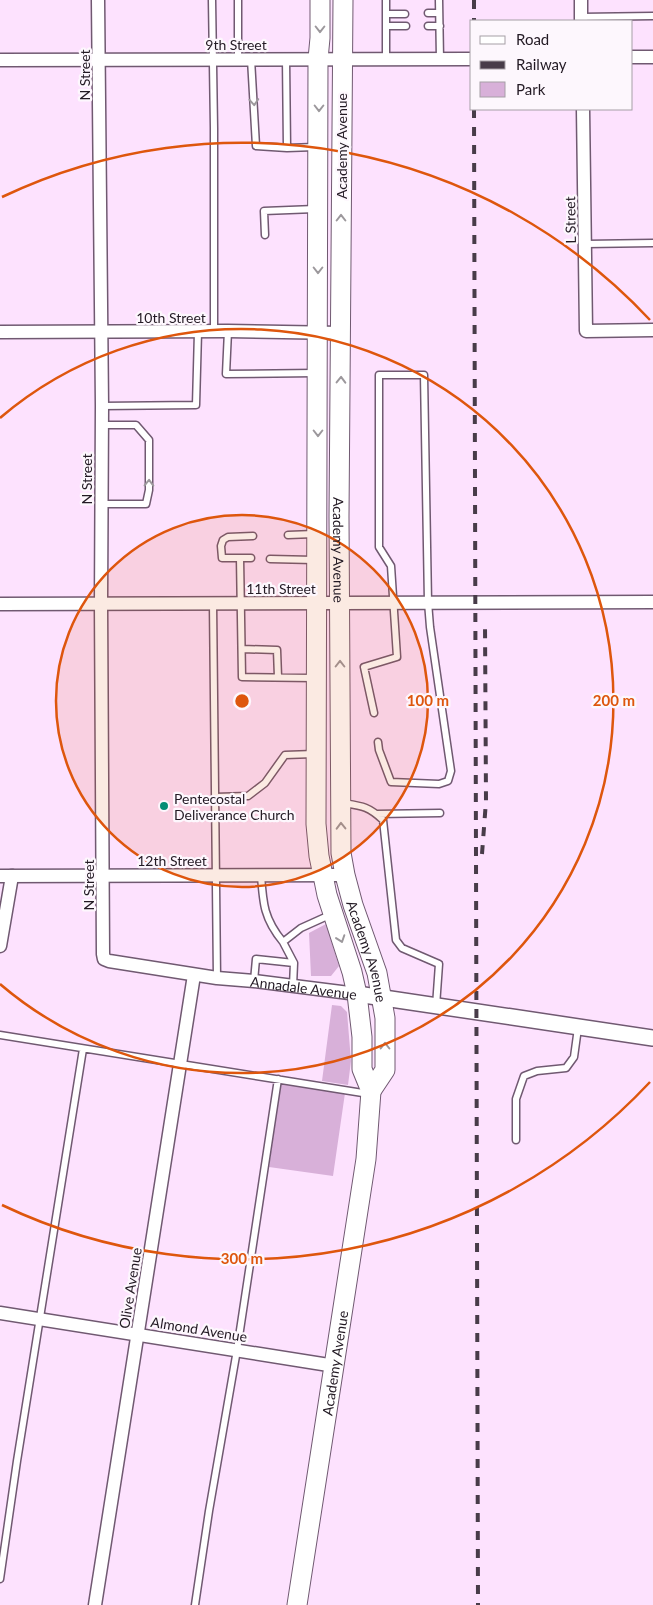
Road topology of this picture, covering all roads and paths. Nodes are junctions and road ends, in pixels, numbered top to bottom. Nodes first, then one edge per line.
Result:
1 (98, 0) edge
2 (212, 0) edge
3 (238, 0) edge
4 (320, 0) edge
5 (343, 0) edge
6 (386, 0) edge
7 (439, 0) edge
8 (581, 0) edge
9 (439, 13) junction
10 (386, 14) junction
11 (405, 14) dead end
12 (428, 14) dead end
13 (653, 16) edge
14 (581, 19) edge
15 (386, 26) junction
16 (406, 26) dead end
17 (428, 26) dead end
18 (440, 26) junction
19 (633, 57) edge
20 (653, 57) edge
21 (212, 59) junction
22 (245, 59) junction
23 (286, 59) junction
24 (318, 59) junction
25 (341, 59) junction
26 (386, 59) junction
27 (440, 59) junction
28 (470, 59) edge
29 (0, 60) edge
30 (99, 60) junction
31 (583, 110) edge
32 (319, 147) junction
33 (287, 148) junction
34 (319, 208) junction
35 (265, 235) dead end
36 (653, 243) edge
37 (586, 244) junction
38 (653, 330) edge
39 (228, 331) junction
40 (0, 332) edge
41 (100, 332) junction
42 (198, 332) junction
43 (214, 332) junction
44 (318, 332) junction
45 (341, 333) junction
46 (317, 373) junction
47 (102, 406) junction
48 (102, 425) junction
49 (101, 504) junction
50 (318, 534) junction
51 (288, 535) dead end
52 (254, 536) dead end
53 (240, 558) junction
54 (251, 558) dead end
55 (270, 559) dead end
56 (318, 560) junction
57 (393, 602) junction
58 (428, 602) junction
59 (653, 602) edge
60 (317, 603) junction
61 (340, 603) junction
62 (0, 604) edge
63 (100, 604) junction
64 (213, 604) junction
65 (242, 604) junction
66 (242, 649) junction
67 (278, 678) junction
68 (317, 678) junction
69 (374, 713) dead end
70 (317, 725) junction
71 (378, 742) dead end
72 (317, 754) junction
73 (216, 797) junction
74 (340, 803) junction
75 (440, 813) dead end
76 (377, 814) junction
77 (103, 875) junction
78 (261, 875) junction
79 (345, 875) junction
80 (6, 876) edge
81 (215, 876) junction
82 (322, 876) junction
83 (332, 914) junction
84 (283, 942) junction
85 (0, 946) edge
86 (104, 959) joint
87 (294, 963) junction
88 (194, 975) junction
89 (217, 978) junction
90 (254, 981) junction
91 (293, 986) junction
92 (357, 994) junction
93 (382, 997) junction
94 (436, 1006) junction
95 (579, 1027) junction
96 (0, 1035) edge
97 (653, 1038) edge
98 (83, 1049) junction
99 (180, 1064) junction
100 (278, 1080) junction
101 (371, 1093) junction
102 (516, 1140) dead end
103 (0, 1313) edge
104 (40, 1320) junction
105 (138, 1334) junction
106 (237, 1350) junction
107 (335, 1366) junction
108 (0, 1579) edge
109 (96, 1605) edge
110 (195, 1605) edge
111 (297, 1605) edge

1 - 30 street, N Street
2 - 21 lane
3 - 22 lane
4 -> 24 main road, Academy Avenue
5 - 25 main road, Academy Avenue
6 - 10 lane
7 - 9 lane
8 - 14 street
9 - 12 lane
9 - 18 lane
10 - 11 lane
10 - 15 lane
13 - 14 lane
15 - 16 lane
15 - 26 lane
17 - 18 lane
18 - 27 lane
19 - 20 street
21 - 22 street, 9th Street
21 - 30 street, 9th Street
21 - 43 lane
22 - 23 street, 9th Street
22 -> 33 lane
23 - 24 street, 9th Street
23 - 33 lane
24 - 25 street, 9th Street
24 -> 32 main road, Academy Avenue
25 - 26 street, 9th Street
45 -> 25 main road, Academy Avenue
26 - 27 street, 9th Street
27 - 28 street, 9th Street
29 - 30 street, 9th Street
30 - 41 street, N Street
31 - 37 street, L Street
32 - 33 lane
32 - 34 main road, Academy Avenue
34 - 35 lane
34 -> 44 main road, Academy Avenue
36 - 37 lane
37 - 38 street, L Street
39 - 43 street, 10th Street
39 - 44 street, 10th Street
39 - 46 lane
40 - 41 street, 10th Street
41 - 42 street, 10th Street
41 - 47 street, N Street
42 - 43 street, 10th Street
42 - 47 lane
44 - 45 street, 10th Street
44 - 46 main road, Academy Avenue
61 -> 45 main road, Academy Avenue
46 -> 50 main road, Academy Avenue
47 - 48 street, N Street
48 - 49 street, N Street
49 -> 48 lane
49 - 63 street, N Street
50 - 51 lane
50 - 56 main road, Academy Avenue
52 - 53 lane
53 - 54 lane
53 - 65 lane
55 - 56 lane
56 - 60 main road, Academy Avenue
57 - 58 street, 11th Street
57 - 58 lane
57 - 61 street, 11th Street
57 - 69 lane
58 - 59 street, 11th Street
58 - 71 lane
60 - 61 street, 11th Street
60 - 65 street, 11th Street
60 - 68 main road, Academy Avenue
74 -> 61 main road, Academy Avenue
62 - 63 street, 11th Street
63 - 64 street, 11th Street
63 - 77 street, N Street
64 - 65 street, 11th Street
64 - 73 lane
65 - 66 lane
66 - 67 lane
66 - 67 lane
67 - 68 lane
68 - 70 main road, Academy Avenue
70 - 72 main road, Academy Avenue
70 - 74 main road
72 - 73 lane
72 - 82 main road, Academy Avenue
73 - 81 lane
74 - 76 lane
79 -> 74 main road, Academy Avenue
75 - 76 lane
76 - 94 lane
77 - 80 street, 12th Street
77 - 81 street, 12th Street
77 - 86 street, N Street
78 - 81 street, 12th Street
78 - 82 street, 12th Street
78 - 84 lane
79 - 82 street, 12th Street
79 - 93 main road, Academy Avenue
80 - 85 street
81 - 89 lane
82 - 83 main road, Academy Avenue
83 - 84 lane
83 -> 92 main road, Academy Avenue
84 - 87 lane
86 - 88 street, Annadale Avenue
87 - 90 lane
87 - 91 lane
88 - 89 street, Annadale Avenue
88 - 99 street, Olive Avenue
89 - 90 street, Annadale Avenue
90 - 91 street, Annadale Avenue
91 - 92 street, Annadale Avenue
92 - 93 street, Annadale Avenue
92 - 101 main road, Academy Avenue
93 - 94 street, Annadale Avenue
101 -> 93 main road, Academy Avenue
94 - 95 street, Annadale Avenue
95 - 97 street, Annadale Avenue
95 - 102 lane
96 - 98 lane
98 - 99 lane
98 - 104 lane
99 - 100 lane
99 - 105 street, Olive Avenue
100 - 101 lane
100 - 106 lane
101 - 107 main road, Academy Avenue
103 - 104 street, Almond Avenue
104 - 105 street, Almond Avenue
104 - 108 lane
105 - 106 street, Almond Avenue
105 - 109 street, Olive Avenue
106 - 107 street, Almond Avenue
106 - 110 lane
107 - 111 main road, Academy Avenue

